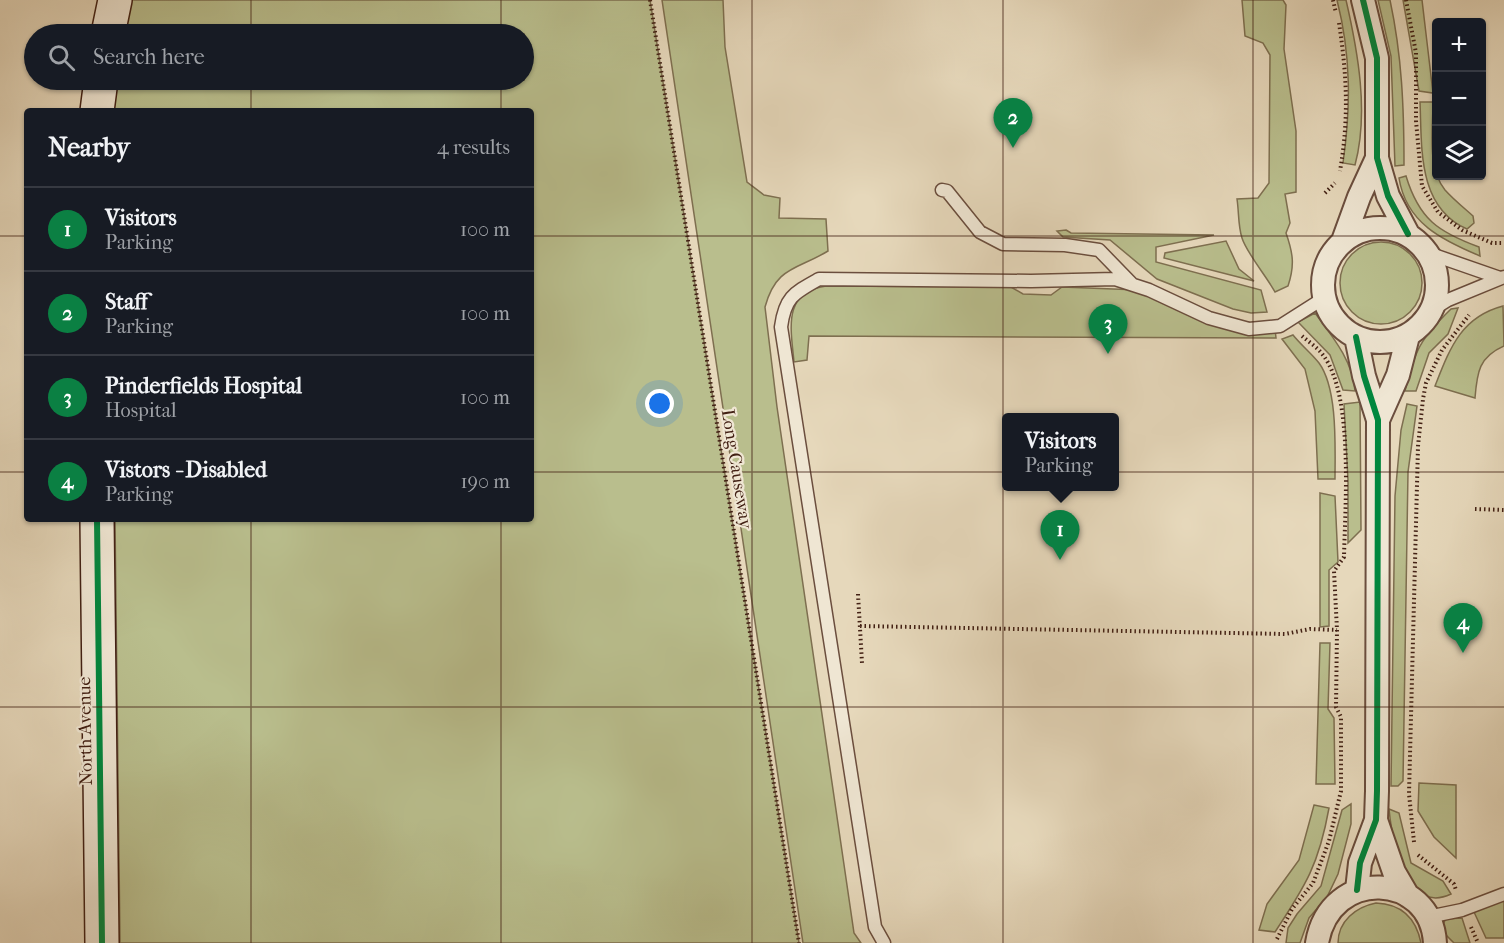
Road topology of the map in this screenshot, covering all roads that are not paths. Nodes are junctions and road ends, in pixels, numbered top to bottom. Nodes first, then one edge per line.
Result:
1 (115, 0) edge
2 (1363, 0) edge
3 (110, 24) edge
4 (100, 90) edge
5 (97, 108) edge
6 (1377, 158) junction
7 (942, 190) dead end
8 (1408, 234) junction
9 (1343, 241) junction
10 (1428, 253) junction
11 (1502, 278) edge
12 (1132, 285) junction
13 (1324, 298) junction
14 (1432, 310) junction
15 (1408, 336) junction
16 (1356, 337) junction
17 (1378, 420) junction
18 (97, 522) edge
19 (1376, 820) junction
20 (1357, 890) junction
21 (1504, 894) edge
22 (1408, 896) junction
23 (1428, 917) junction
24 (102, 943) edge
25 (884, 943) edge
26 (1317, 943) edge
27 (1435, 943) edge

1 - 3 street
2 - 6 street
4 - 5 street
6 - 8 street
6 - 9 street
7 - 12 lane
8 - 9 street
8 - 10 street
9 - 13 street
10 - 11 lane
10 - 14 street
11 - 14 lane
12 - 13 lane
12 - 25 lane
13 - 16 street
14 - 15 street
15 - 16 street
15 - 17 street
16 - 17 street
17 - 19 street
18 - 24 street, North Avenue
19 - 20 street
19 - 22 street
20 - 22 street
20 - 26 street
21 - 23 lane
22 - 23 street
23 - 27 street

